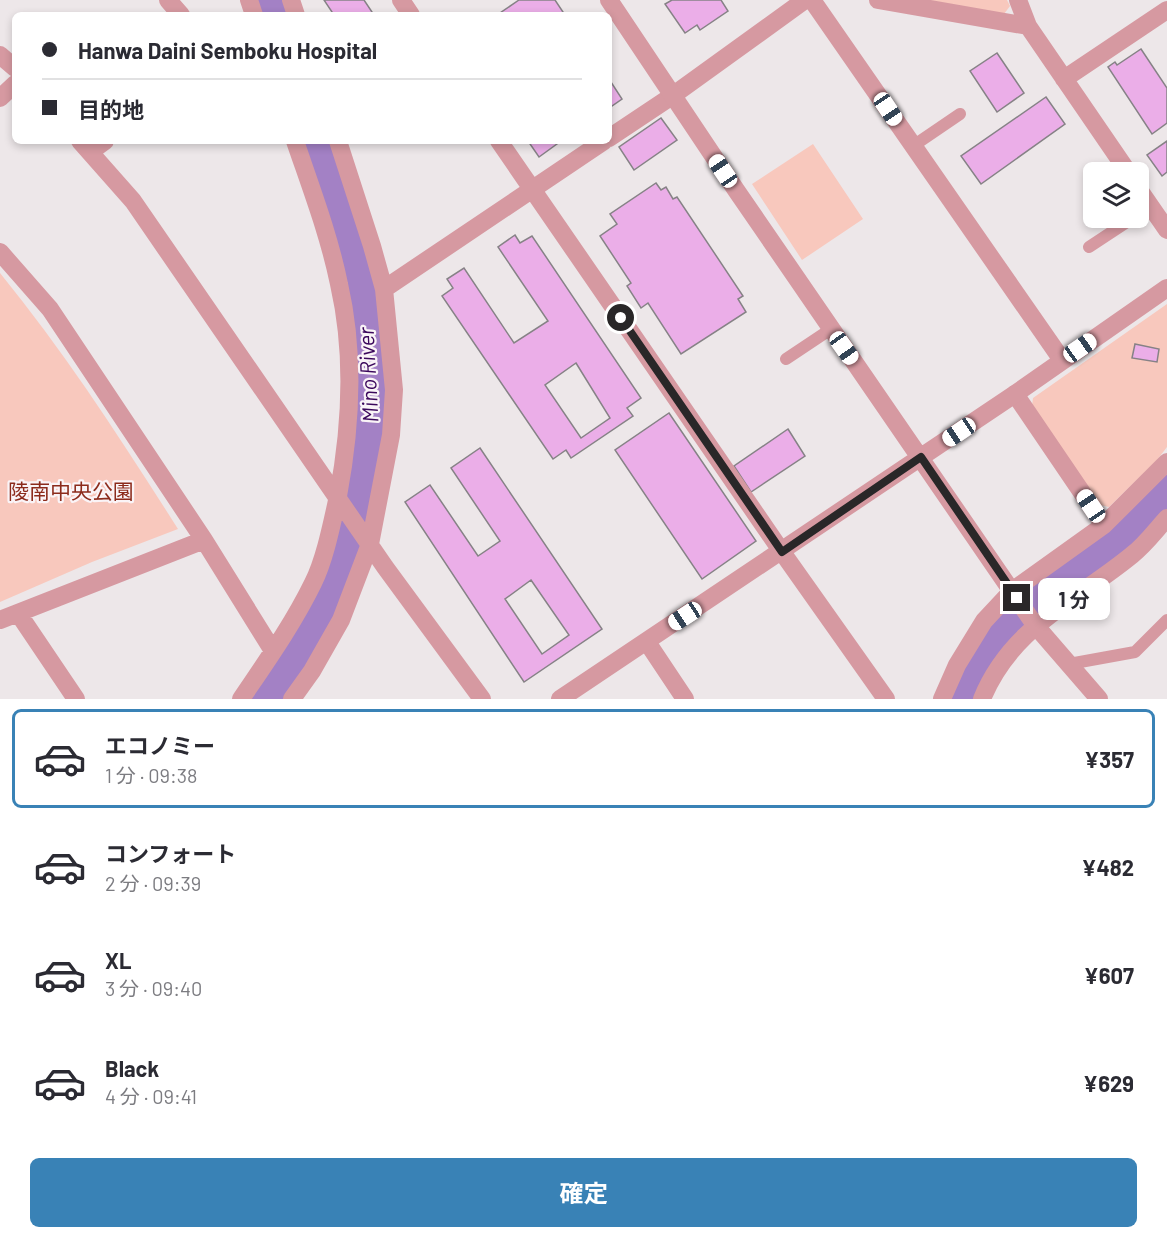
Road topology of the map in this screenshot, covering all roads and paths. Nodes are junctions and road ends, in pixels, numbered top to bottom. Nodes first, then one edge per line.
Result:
1 (168, 0) edge
2 (609, 0) edge
3 (805, 0) edge
4 (812, 0) edge
5 (878, 0) edge
6 (1018, 0) edge
7 (1167, 10) edge
8 (178, 12) edge
9 (1028, 26) junction
10 (0, 55) edge
11 (12, 65) edge
12 (1064, 79) junction
13 (12, 87) edge
14 (672, 96) junction
15 (0, 98) edge
16 (960, 114) dead end
17 (612, 136) edge
18 (296, 144) edge
19 (339, 144) edge
20 (501, 144) edge
21 (600, 144) edge
22 (85, 146) edge
23 (913, 146) junction
24 (1121, 162) edge
25 (533, 189) junction
26 (1149, 214) edge
27 (1118, 228) edge
28 (1167, 230) edge
29 (1089, 247) dead end
30 (0, 252) edge
31 (1167, 288) edge
32 (384, 289) junction
33 (831, 329) junction
34 (786, 359) dead end
35 (1062, 360) junction
36 (1016, 394) junction
37 (921, 457) junction
38 (1167, 462) edge
39 (341, 502) junction
40 (1167, 518) edge
41 (1104, 525) junction
42 (365, 537) junction
43 (204, 540) junction
44 (782, 552) junction
45 (1015, 595) junction
46 (18, 613) junction
47 (0, 620) edge
48 (1032, 620) junction
49 (1167, 620) edge
50 (646, 642) junction
51 (273, 651) junction
52 (1069, 664) junction
53 (988, 696) edge
54 (76, 699) edge
55 (241, 699) edge
56 (292, 699) edge
57 (482, 699) edge
58 (560, 699) edge
59 (685, 699) edge
60 (886, 699) edge
61 (942, 699) edge
62 (1099, 699) edge

1 - 8 street
2 - 14 street
3 - 14 street
4 - 23 street
5 - 9 street
6 - 9 street
7 - 12 street
9 - 12 street
10 - 11 street
12 - 24 street
13 - 15 street
14 - 17 street
14 - 33 street
16 - 23 lane
18 - 39 street
19 - 32 street
20 - 25 street
21 - 25 street
22 - 39 street
23 - 35 street
25 - 32 street
25 - 44 street
26 - 28 street
27 - 29 lane
30 - 43 street
31 - 35 street
32 - 42 street
33 - 34 lane
33 - 37 street
35 - 36 street
36 - 37 street
36 - 41 street
37 - 44 street
37 - 45 street
38 - 41 street
39 - 42 street
39 - 51 street
40 - 48 street
41 - 45 street
42 - 56 street
42 - 57 street
43 - 46 street
43 - 51 street
44 - 50 street
44 - 60 street
45 - 48 street
45 - 61 street
46 - 47 street
46 - 54 street
48 - 52 street
48 - 53 street
49 - 52 lane
50 - 58 street
50 - 59 street
51 - 55 street
52 - 62 street

